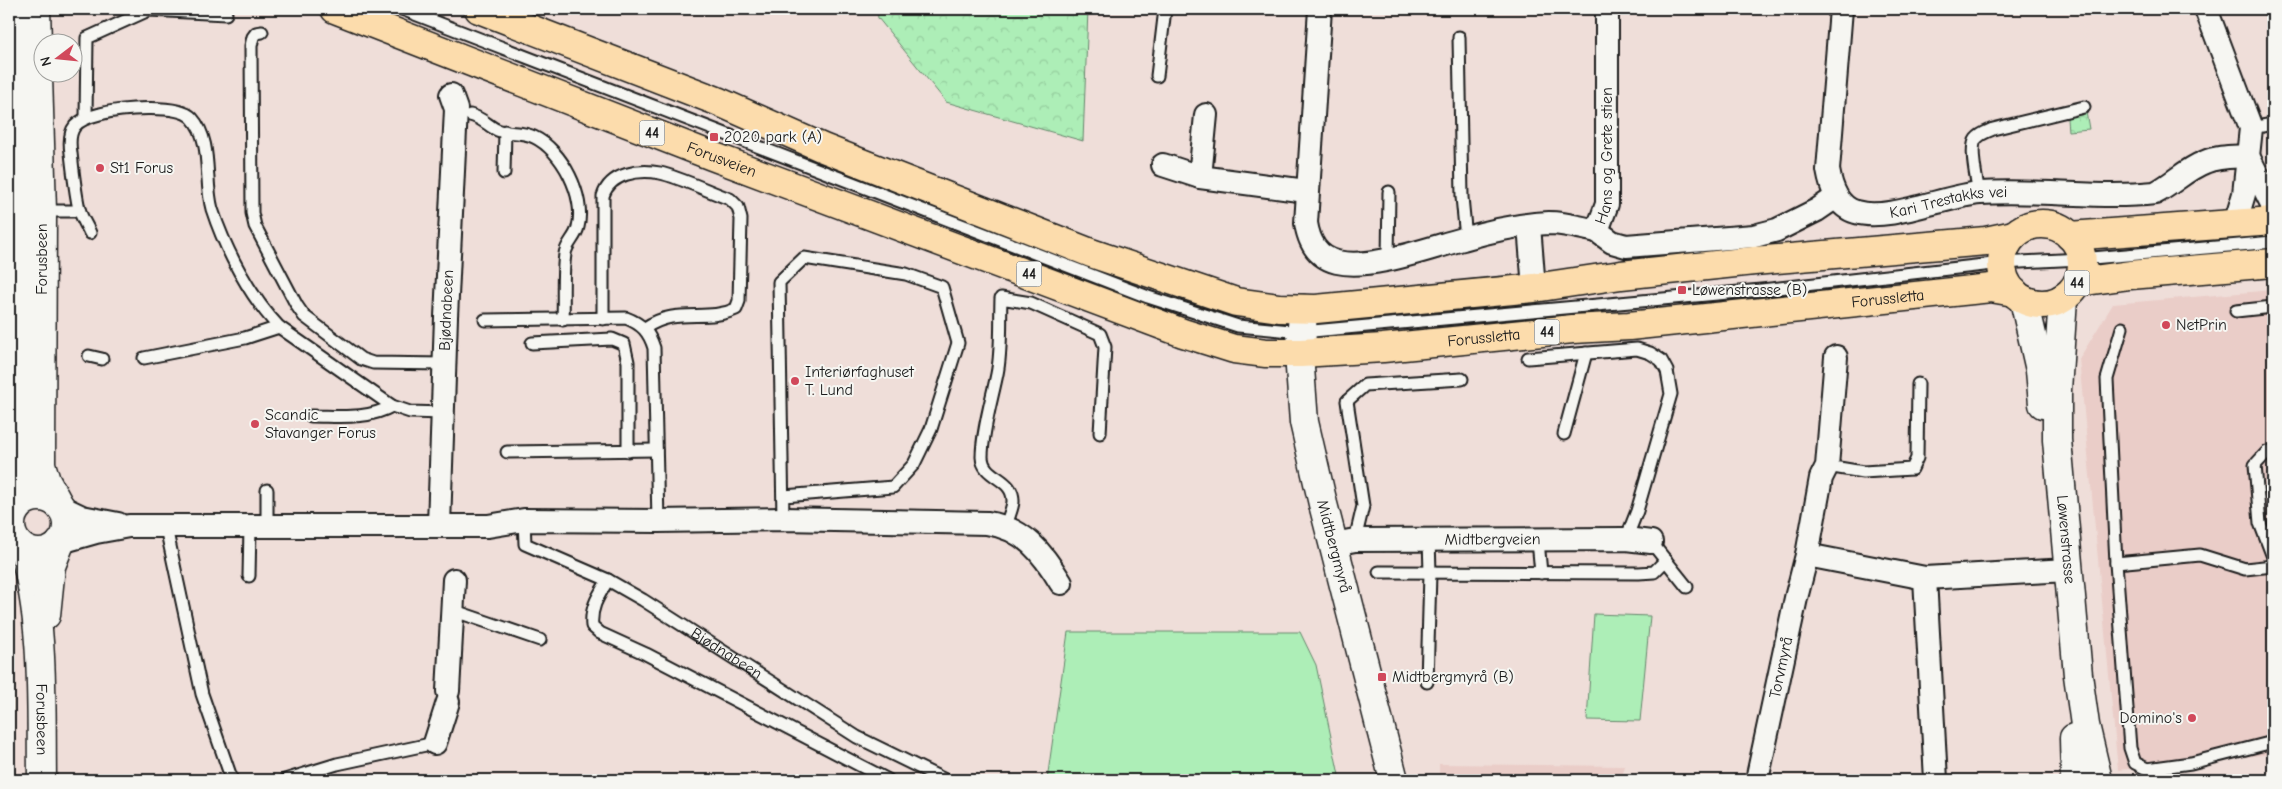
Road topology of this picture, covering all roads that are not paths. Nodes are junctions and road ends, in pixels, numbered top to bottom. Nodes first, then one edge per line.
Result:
1 (11, 9) edge
2 (36, 9) edge
3 (335, 9) edge
4 (402, 9) edge
5 (479, 9) edge
6 (1166, 9) edge
7 (1320, 9) edge
8 (1607, 9) edge
9 (1841, 9) edge
10 (2206, 9) edge
11 (226, 14) dead end
12 (262, 32) dead end
13 (1458, 37) dead end
14 (1157, 76) dead end
15 (451, 95) dead end
16 (2084, 107) dead end
17 (470, 115) dead end
18 (1206, 115) dead end
19 (86, 118) junction
20 (2262, 126) edge
21 (505, 132) junction
22 (2248, 156) junction
23 (1163, 165) dead end
24 (504, 173) dead end
25 (1200, 178) junction
26 (1306, 191) junction
27 (1389, 192) dead end
28 (1979, 193) junction
29 (1836, 197) junction
30 (2273, 206) edge
31 (42, 211) junction
32 (80, 211) junction
33 (2273, 221) edge
34 (2234, 224) junction
35 (1529, 226) junction
36 (1597, 231) junction
37 (90, 233) dead end
38 (2014, 235) junction
39 (1466, 238) junction
40 (2273, 242) edge
41 (970, 252) joint
42 (1388, 258) junction
43 (2002, 263) junction
44 (2273, 263) edge
45 (2073, 269) junction
46 (1534, 288) junction
47 (2019, 296) junction
48 (2273, 307) edge
49 (2236, 311) dead end
50 (603, 319) junction
51 (485, 320) dead end
52 (563, 320) junction
53 (279, 327) junction
54 (645, 328) junction
55 (2122, 328) dead end
56 (1302, 331) junction
57 (532, 343) dead end
58 (1586, 353) junction
59 (89, 356) dead end
60 (1836, 357) dead end
61 (144, 358) dead end
62 (1528, 358) dead end
63 (102, 359) dead end
64 (445, 364) junction
65 (1462, 379) dead end
66 (1918, 384) dead end
67 (392, 406) junction
68 (443, 413) junction
69 (311, 416) dead end
70 (1100, 433) dead end
71 (1564, 434) dead end
72 (656, 450) junction
73 (628, 451) junction
74 (507, 452) dead end
75 (2273, 452) edge
76 (1826, 466) junction
77 (267, 490) dead end
78 (784, 496) junction
79 (16, 503) edge
80 (60, 506) junction
81 (783, 519) junction
82 (524, 520) junction
83 (658, 521) junction
84 (439, 525) junction
85 (128, 526) junction
86 (167, 526) junction
87 (259, 527) junction
88 (1005, 527) junction
89 (15, 539) edge
90 (1429, 539) junction
91 (1626, 539) junction
92 (1538, 541) junction
93 (61, 542) junction
94 (1344, 542) junction
95 (1651, 542) joint
96 (1807, 555) junction
97 (2273, 557) edge
98 (1666, 560) junction
99 (2116, 563) junction
100 (2273, 566) edge
101 (2062, 570) junction
102 (1378, 572) dead end
103 (1430, 573) junction
104 (1541, 573) junction
105 (249, 576) dead end
106 (1925, 578) junction
107 (454, 580) dead end
108 (608, 580) junction
109 (1061, 583) dead end
110 (1687, 587) dead end
111 (452, 610) junction
112 (540, 640) dead end
113 (40, 659) junction
114 (1427, 682) dead end
115 (2273, 742) edge
116 (435, 743) joint
117 (42, 780) edge
118 (232, 780) edge
119 (285, 780) edge
120 (888, 780) edge
121 (945, 780) edge
122 (1394, 780) edge
123 (1757, 780) edge
124 (1936, 780) edge
125 (2076, 780) edge
126 (2098, 780) edge

1 - 79 main road, Forusbeen
2 - 31 main road, Forusbeen
3 - 41 main road, Forusveien / 44
4 - 56 lane
5 - 56 main road, Forussletta / 44
6 - 14 lane
7 - 26 street, Hans og Grete stien
8 - 36 street, Hans og Grete stien
9 - 29 street
10 - 20 street
11 - 19 lane
12 - 64 lane
13 - 39 lane
15 - 64 street, Bjødnabeen
16 - 28 lane
17 - 21 lane
18 - 25 street
19 - 32 lane
19 - 53 lane
20 - 22 street
21 - 24 lane
21 - 52 lane
22 - 28 street, Kari Trestakks vei
22 - 30 street
22 - 34 street
23 - 25 street
25 - 26 street
26 - 42 street, Hans og Grete stien
27 - 42 lane
28 - 29 street, Kari Trestakks vei
29 - 36 street
31 - 32 lane
31 - 80 main road, Forusbeen
32 - 37 lane
33 - 34 main road, 44
34 - 45 main road, 44
35 - 36 street, Hans og Grete stien
35 - 39 street, Hans og Grete stien
35 - 46 street
38 - 43 main road
38 - 45 main road, 44
38 - 46 main road, Forussletta / 44
39 - 42 street, Hans og Grete stien
40 - 45 lane
41 - 56 main road, Forussletta / 44
43 - 45 lane
43 - 47 main road
43 - 56 lane
44 - 45 main road, 44
45 - 47 main road, 44
45 - 101 main road, Løwenstrasse
46 - 56 main road, Forussletta / 44
47 - 56 main road, Forussletta / 44
47 - 101 main road, Løwenstrasse
48 - 49 lane
50 - 52 lane
50 - 54 lane
50 - 54 lane
51 - 52 lane
53 - 61 lane
53 - 67 lane
54 - 72 lane
55 - 99 lane
56 - 94 main road, Midtbergmyrå
57 - 73 lane
58 - 62 lane
58 - 71 lane
58 - 91 lane
59 - 63 lane
60 - 76 street, Torvmyrå
64 - 68 street, Bjødnabeen
65 - 94 lane
66 - 76 lane
67 - 68 lane
67 - 69 lane
68 - 84 street, Bjødnabeen
70 - 88 lane
72 - 73 lane
72 - 83 lane
73 - 74 lane
75 - 97 lane
76 - 96 street, Torvmyrå
77 - 87 lane
78 - 78 lane
78 - 81 lane
79 - 80 main road
79 - 89 main road
80 - 85 street
80 - 93 main road
81 - 83 street
81 - 88 street
82 - 83 street
82 - 84 street
82 - 108 lane, Bjødnabeen
84 - 87 street
85 - 86 street
85 - 93 street
86 - 87 street
86 - 118 lane
87 - 105 lane
88 - 109 street
89 - 93 main road
89 - 113 main road, Forusbeen
90 - 92 street, Midtbergveien
90 - 94 street, Midtbergveien
90 - 103 lane
91 - 92 street, Midtbergveien
91 - 95 street, Midtbergveien
92 - 104 lane
93 - 113 main road, Forusbeen
94 - 122 main road, Midtbergmyrå
95 - 98 lane
96 - 106 street
96 - 123 street, Torvmyrå
98 - 104 lane
98 - 110 lane
99 - 100 lane
99 - 115 lane
101 - 106 street
101 - 125 main road, Løwenstrasse
101 - 126 main road, Løwenstrasse
102 - 103 lane
103 - 104 lane
103 - 114 lane
106 - 124 street
107 - 111 street
108 - 120 lane
108 - 121 lane, Bjødnabeen
111 - 112 lane
111 - 116 street
113 - 117 main road, Forusbeen
116 - 119 lane

